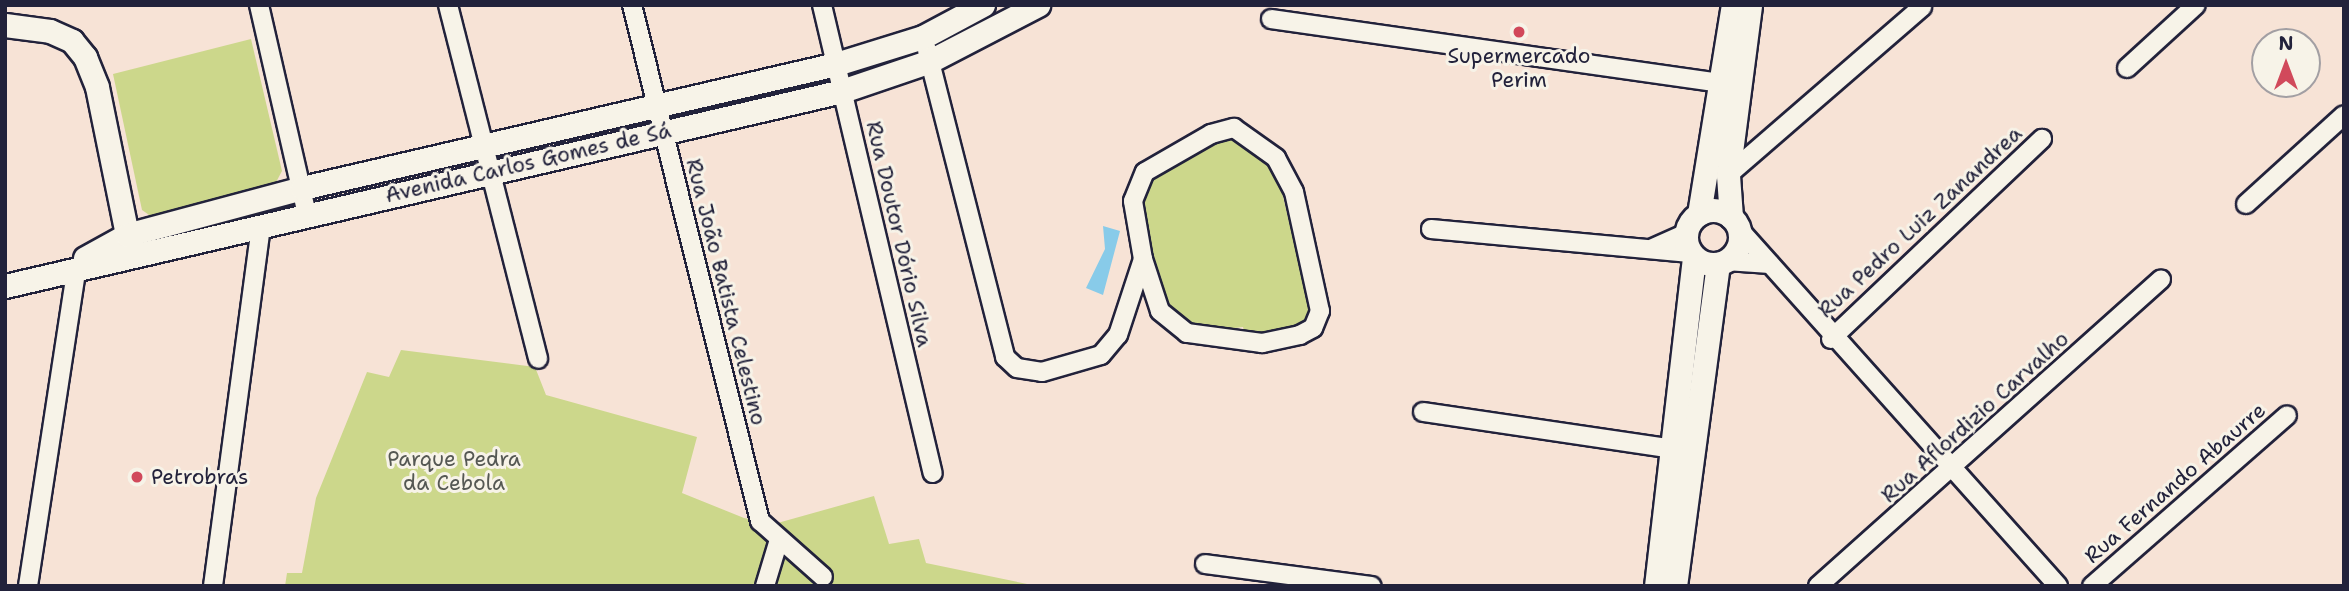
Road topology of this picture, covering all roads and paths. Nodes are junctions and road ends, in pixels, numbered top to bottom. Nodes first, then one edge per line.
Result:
1 (259, 5) edge
2 (448, 5) edge
3 (632, 5) edge
4 (822, 5) edge
5 (983, 5) edge
6 (1038, 5) edge
7 (1733, 5) edge
8 (1750, 5) edge
9 (2196, 5) edge
10 (1922, 7) edge
11 (1012, 12) edge
12 (1271, 19) dead end
13 (10, 27) edge
14 (923, 37) junction
15 (930, 61) junction
16 (836, 64) junction
17 (2127, 68) dead end
18 (1721, 83) junction
19 (842, 91) junction
20 (2344, 115) edge
21 (660, 120) junction
22 (2042, 139) dead end
23 (483, 145) junction
24 (490, 171) junction
25 (1728, 175) junction
26 (302, 188) junction
27 (2246, 204) dead end
28 (1699, 214) junction
29 (307, 215) junction
30 (1735, 223) junction
31 (261, 226) junction
32 (1431, 229) dead end
33 (127, 235) junction
34 (1690, 248) junction
35 (1143, 259) junction
36 (1722, 262) junction
37 (1770, 264) junction
38 (76, 272) junction
39 (5, 279) edge
40 (2161, 279) dead end
41 (5, 286) edge
42 (1831, 339) junction
43 (538, 359) dead end
44 (1423, 412) dead end
45 (2287, 415) dead end
46 (1681, 459) junction
47 (1952, 471) junction
48 (933, 473) dead end
49 (778, 543) junction
50 (1205, 564) dead end
51 (823, 577) dead end
52 (28, 586) edge
53 (213, 586) edge
54 (765, 586) edge
55 (1372, 586) edge
56 (1656, 586) edge
57 (1675, 586) edge
58 (1818, 586) edge
59 (2058, 586) edge
60 (2092, 586) edge

1 - 26 street
2 - 23 street
3 - 21 street, Rua João Batista Celestino
4 - 16 street, Rua Doutor Dório Silva
5 - 14 street, Avenida Carlos Gomes de Sá
6 - 11 street, Avenida Carlos Gomes de Sá
7 - 18 street
8 - 25 street
9 - 17 street
10 - 25 street
11 - 15 street, Avenida Carlos Gomes de Sá
12 - 18 street
13 - 33 street
14 - 15 street
14 - 16 street, Avenida Carlos Gomes de Sá
15 - 19 street, Avenida Carlos Gomes de Sá
15 - 35 street
16 - 19 street, Rua Doutor Dório Silva
16 - 21 street, Avenida Carlos Gomes de Sá
18 - 28 street
19 - 21 street, Avenida Carlos Gomes de Sá
19 - 48 street, Rua Doutor Dório Silva
20 - 27 street
21 - 23 street, Avenida Carlos Gomes de Sá
21 - 24 street, Avenida Carlos Gomes de Sá
21 - 49 street, Rua João Batista Celestino
22 - 42 street, Rua Pedro Luiz Zanandrea
23 - 24 street
23 - 26 street, Avenida Carlos Gomes de Sá
24 - 29 street, Avenida Carlos Gomes de Sá
24 - 43 street
25 - 30 street
26 - 29 street
26 - 33 street, Avenida Carlos Gomes de Sá
28 - 30 street
28 - 34 street
29 - 31 street, Avenida Carlos Gomes de Sá
30 - 36 street
30 - 37 street
31 - 38 street, Avenida Carlos Gomes de Sá
31 - 53 street
32 - 34 street
33 - 39 street, Avenida Carlos Gomes de Sá
34 - 36 street
34 - 46 street
35 - 35 street
36 - 37 street
36 - 46 street
37 - 42 street
38 - 41 street, Avenida Carlos Gomes de Sá
38 - 52 street
40 - 47 street, Rua Aflordizio Carvalho
42 - 47 street
44 - 46 street
45 - 60 street, Rua Fernando Abaurre
46 - 56 street
46 - 57 street
47 - 58 street, Rua Aflordizio Carvalho
47 - 59 street
49 - 51 street, Rua João Batista Celestino
49 - 54 street
50 - 55 street

